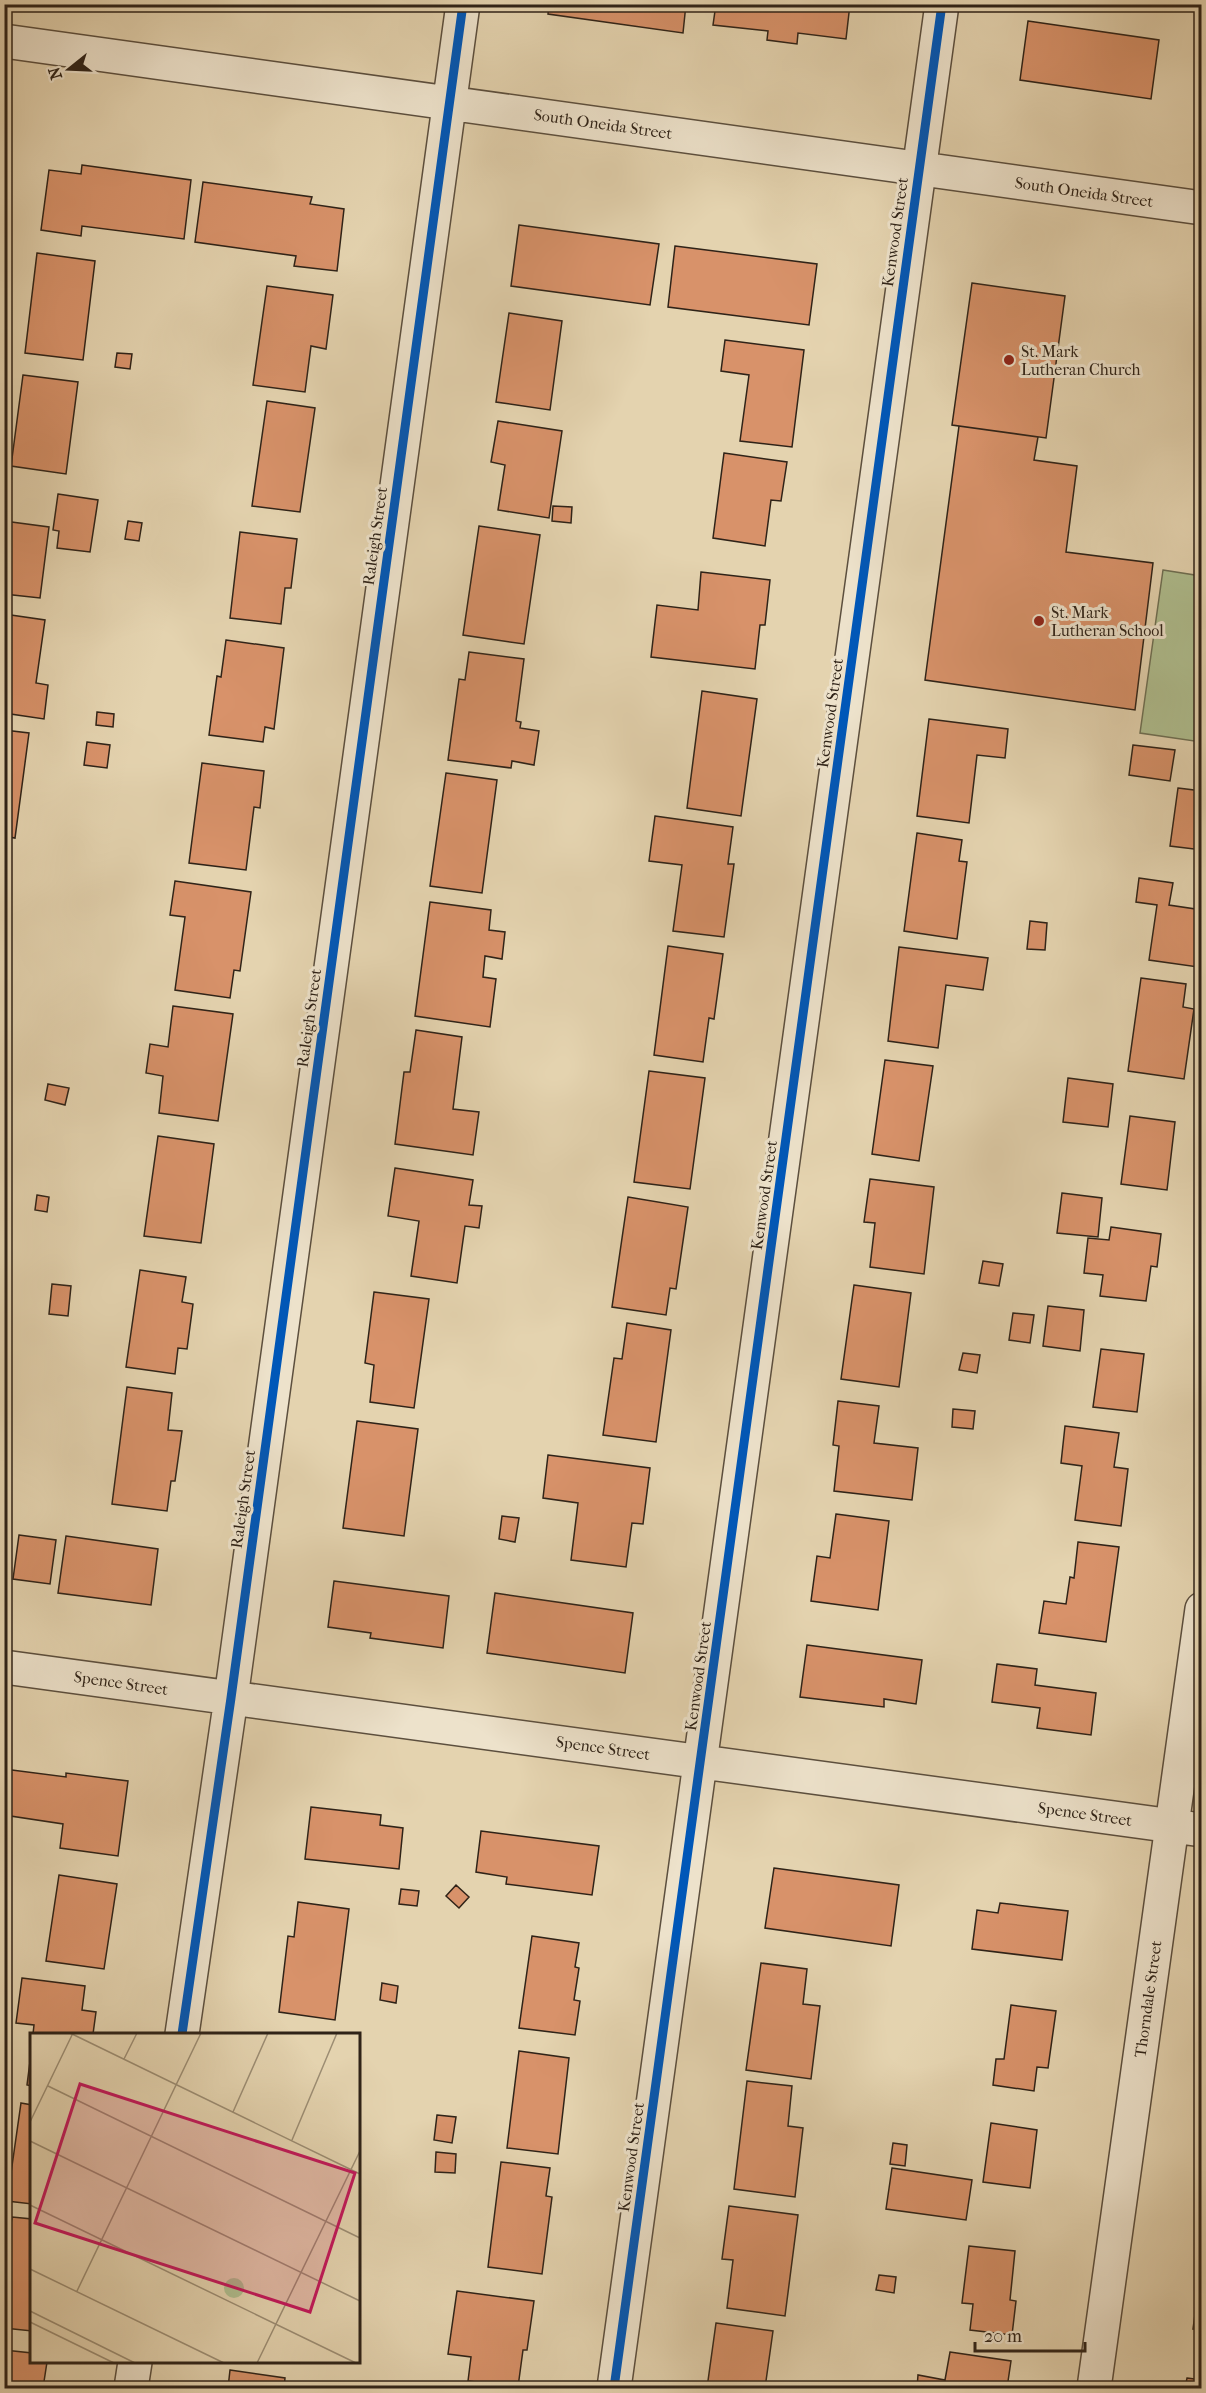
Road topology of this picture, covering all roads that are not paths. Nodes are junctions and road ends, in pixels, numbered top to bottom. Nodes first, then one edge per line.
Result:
1 (464, 4) edge
2 (942, 4) edge
3 (4, 41) edge
4 (450, 102) junction
5 (919, 170) junction
6 (1202, 208) edge
7 (1202, 1609) edge
8 (4, 1667) edge
9 (231, 1698) junction
10 (702, 1761) junction
11 (1187, 1828) edge
12 (182, 2033) edge
13 (135, 2363) edge
14 (131, 2388) edge
15 (614, 2388) edge
16 (1094, 2388) edge

1 - 4 street, Raleigh Street
2 - 5 street, Kenwood Street
3 - 4 street, South Oneida Street
4 - 5 street, South Oneida Street
4 - 9 street, Raleigh Street
5 - 6 street, South Oneida Street
5 - 10 street, Kenwood Street
7 - 11 street, Thorndale Street
8 - 9 street, Spence Street
9 - 10 street, Spence Street
9 - 12 street, Raleigh Street
10 - 11 street, Spence Street
10 - 15 street, Kenwood Street
11 - 16 street, Thorndale Street
13 - 14 street

